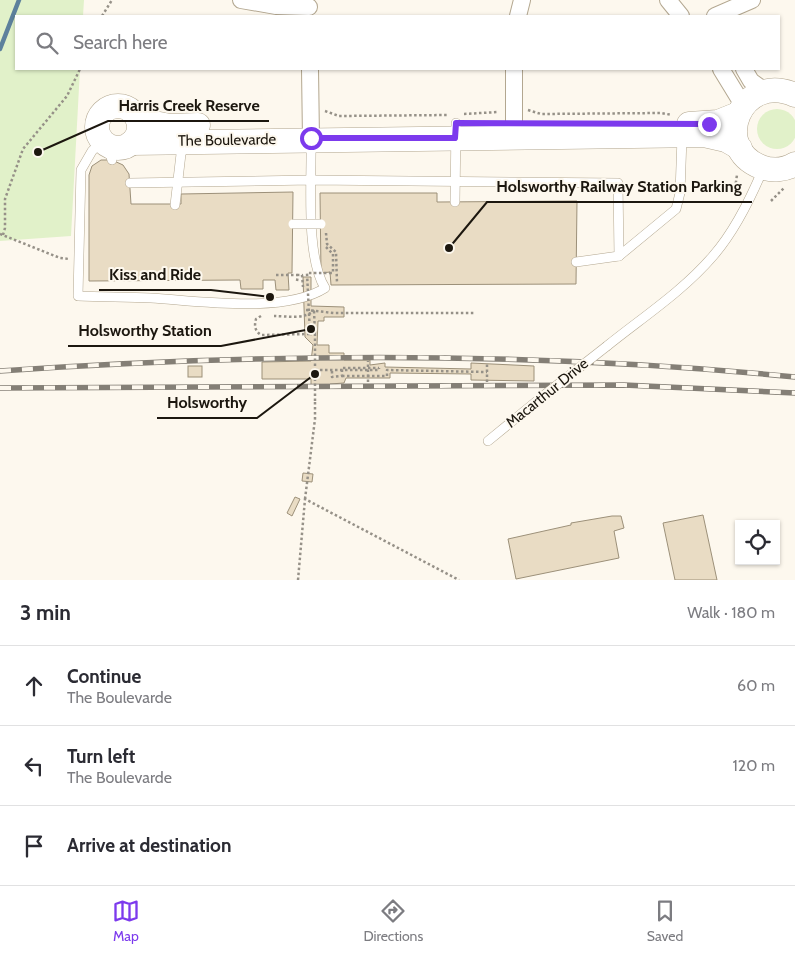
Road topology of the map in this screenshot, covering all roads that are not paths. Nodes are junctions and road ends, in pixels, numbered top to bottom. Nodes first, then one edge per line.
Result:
1 (241, 0) edge
2 (522, 0) edge
3 (668, 0) edge
4 (752, 0) edge
5 (309, 8) edge
6 (717, 12) edge
7 (518, 15) edge
8 (680, 15) edge
9 (310, 70) edge
10 (514, 70) edge
11 (721, 70) edge
12 (745, 70) edge
13 (765, 91) junction
14 (795, 95) edge
15 (741, 110) junction
16 (513, 112) junction
17 (138, 120) junction
18 (455, 122) junction
19 (315, 124) junction
20 (679, 126) junction
21 (187, 140) junction
22 (132, 142) junction
23 (107, 148) junction
24 (740, 148) junction
25 (795, 164) edge
26 (764, 168) junction
27 (312, 180) junction
28 (178, 182) junction
29 (454, 182) junction
30 (130, 184) dead end
31 (455, 202) dead end
32 (174, 205) dead end
33 (293, 224) dead end
34 (321, 224) dead end
35 (619, 256) junction
36 (576, 262) dead end
37 (488, 441) dead end

1 - 5 street
2 - 7 street
3 - 8 street
4 - 6 street
9 - 19 street
10 - 16 street
11 - 15 street
12 - 13 street
13 - 14 street
13 - 15 street, The Boulevarde
15 - 16 street, The Boulevarde
15 - 24 street
16 - 18 street, The Boulevarde
17 - 19 street, The Boulevarde
17 - 22 street
17 - 23 street
18 - 19 street, The Boulevarde
18 - 20 street, The Boulevarde
18 - 29 lane
19 - 21 street, The Boulevarde
19 - 27 lane
20 - 24 street, The Boulevarde
20 - 35 lane
21 - 22 street, The Boulevarde
21 - 28 lane
22 - 23 street
23 - 27 lane
24 - 26 street, The Boulevarde
25 - 26 street
26 - 37 lane, Macarthur Drive, bridge
27 - 28 lane
27 - 29 lane
28 - 30 lane
28 - 32 lane
29 - 31 lane
29 - 35 lane
33 - 34 lane, bridge
35 - 36 lane

